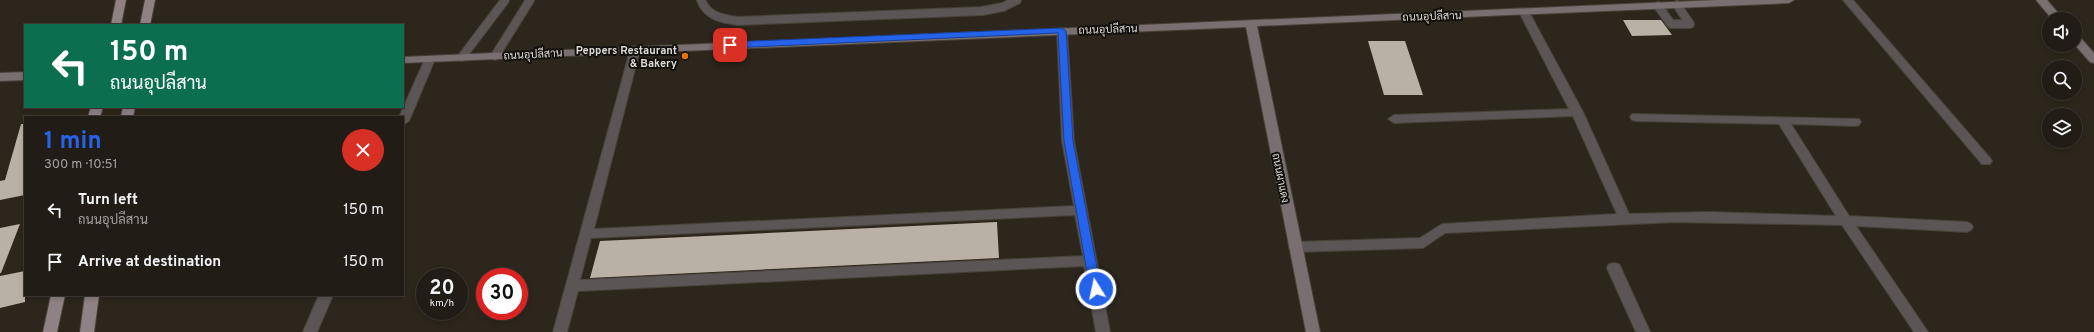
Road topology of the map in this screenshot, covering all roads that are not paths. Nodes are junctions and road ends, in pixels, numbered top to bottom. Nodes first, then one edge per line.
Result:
1 (121, 0) edge
2 (150, 0) edge
3 (505, 0) edge
4 (530, 0) edge
5 (701, 0) edge
6 (1017, 0) edge
7 (1789, 0) edge
8 (1848, 0) edge
9 (2041, 0) edge
10 (1676, 5) junction
11 (1658, 6) junction
12 (1524, 12) junction
13 (2052, 12) edge
14 (1252, 23) junction
15 (116, 24) edge
16 (145, 24) edge
17 (1062, 31) junction
18 (2082, 46) edge
19 (635, 49) junction
20 (495, 56) junction
21 (462, 58) junction
22 (430, 59) junction
23 (404, 60) edge
24 (2094, 60) edge
25 (24, 76) edge
26 (0, 78) edge
27 (1577, 112) junction
28 (1636, 117) dead end
29 (1394, 118) dead end
30 (404, 119) edge
31 (1782, 120) junction
32 (1854, 122) dead end
33 (1986, 161) dead end
34 (1082, 210) junction
35 (1625, 219) junction
36 (1845, 220) junction
37 (1967, 227) dead end
38 (586, 234) junction
39 (1295, 247) junction
40 (1090, 261) junction
41 (1614, 268) dead end
42 (572, 286) junction
43 (58, 296) edge
44 (92, 296) edge
45 (326, 296) edge
46 (50, 332) edge
47 (87, 332) edge
48 (310, 332) edge
49 (560, 332) edge
50 (1103, 332) edge
51 (1313, 332) edge
52 (1643, 332) edge
53 (1921, 332) edge

1 - 15 main road
2 - 16 main road
3 - 21 lane
4 - 20 lane
5 - 6 lane
7 - 10 main road, ถนนอุปลีสาน
8 - 33 street
9 - 13 main road
10 - 11 main road, ถนนอุปลีสาน
10 - 11 lane
11 - 12 main road, ถนนอุปลีสาน
12 - 14 main road, ถนนอุปลีสาน
12 - 27 street
14 - 17 main road, ถนนอุปลีสาน
14 - 39 main road, ถนนผาแดง
17 - 19 main road, ถนนอุปลีสาน
17 - 34 street
18 - 24 main road
19 - 20 main road, ถนนอุปลีสาน
19 - 38 street
20 - 21 main road, ถนนอุปลีสาน
21 - 22 main road, ถนนอุปลีสาน
22 - 23 main road, ถนนอุปลีสาน
22 - 30 street
25 - 26 main road
27 - 29 street
27 - 35 street
28 - 31 street
31 - 32 street
31 - 36 street
34 - 38 street
34 - 40 street
35 - 36 street
35 - 39 street
36 - 37 street
36 - 53 street
38 - 42 street
39 - 51 main road, ถนนผาแดง
40 - 42 street
40 - 50 street
41 - 52 street
42 - 49 street
43 - 46 main road
44 - 47 main road
45 - 48 street

